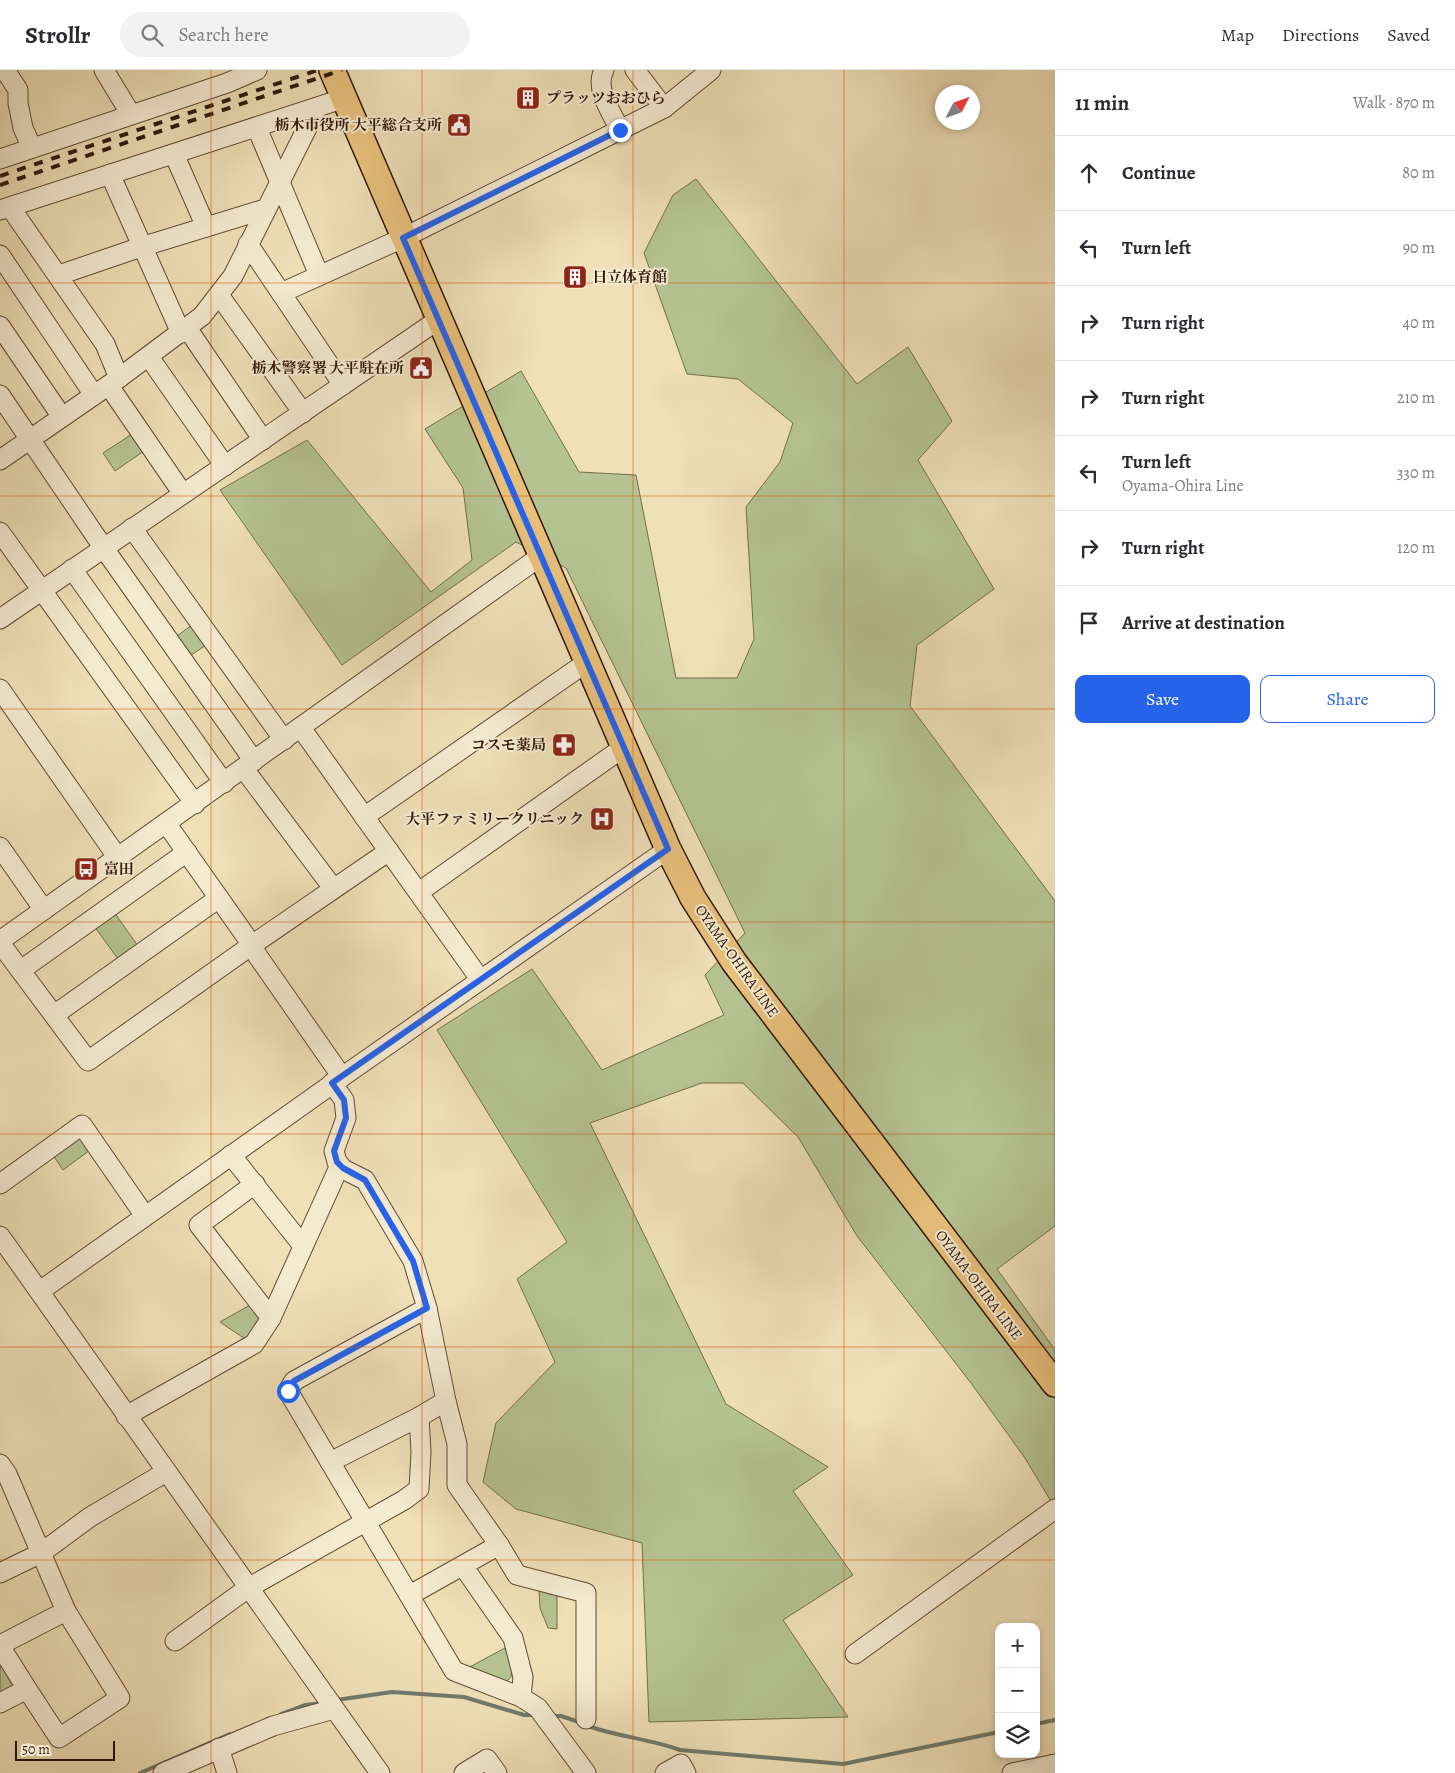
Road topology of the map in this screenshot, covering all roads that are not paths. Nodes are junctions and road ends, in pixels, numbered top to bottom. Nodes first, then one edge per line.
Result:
1 (5, 70) edge
2 (104, 70) edge
3 (257, 70) edge
4 (332, 70) edge
5 (604, 70) edge
6 (635, 70) edge
7 (711, 70) edge
8 (223, 76) edge
9 (345, 98) junction
10 (317, 108) junction
11 (664, 108) junction
12 (130, 113) junction
13 (257, 128) junction
14 (620, 130) junction
15 (32, 148) junction
16 (174, 154) junction
17 (0, 159) edge
18 (110, 174) junction
19 (279, 182) junction
20 (5, 208) edge
21 (265, 209) junction
22 (206, 227) junction
23 (403, 238) junction
24 (248, 244) junction
25 (141, 247) junction
26 (0, 255) edge
27 (58, 276) junction
28 (319, 276) junction
29 (281, 293) junction
30 (220, 295) junction
31 (438, 320) junction
32 (0, 326) edge
33 (184, 331) junction
34 (148, 357) junction
35 (107, 386) junction
36 (343, 386) junction
37 (0, 395) edge
38 (303, 413) junction
39 (62, 417) junction
40 (30, 439) junction
41 (263, 440) junction
42 (0, 460) edge
43 (225, 466) junction
44 (183, 494) junction
45 (132, 528) junction
46 (0, 532) edge
47 (103, 547) junction
48 (541, 556) junction
49 (72, 569) junction
50 (41, 590) junction
51 (0, 619) edge
52 (587, 662) junction
53 (0, 689) edge
54 (301, 728) junction
55 (284, 740) junction
56 (624, 747) junction
57 (249, 765) junction
58 (224, 782) junction
59 (195, 804) junction
60 (364, 817) junction
61 (166, 823) junction
62 (0, 848) edge
63 (668, 849) junction
64 (389, 851) junction
65 (187, 852) junction
66 (118, 858) junction
67 (333, 888) junction
68 (419, 892) junction
69 (219, 898) junction
70 (44, 910) junction
71 (0, 942) edge
72 (252, 945) junction
73 (21, 970) junction
74 (480, 979) junction
75 (54, 1015) junction
76 (337, 1080) junction
77 (232, 1155) junction
78 (340, 1165) junction
79 (0, 1184) edge
80 (255, 1184) junction
81 (145, 1216) junction
82 (0, 1236) edge
83 (303, 1246) junction
84 (40, 1291) junction
85 (427, 1308) junction
86 (271, 1318) junction
87 (1055, 1384) edge
88 (446, 1401) junction
89 (126, 1416) junction
90 (419, 1417) junction
91 (330, 1462) junction
92 (0, 1464) edge
93 (166, 1472) junction
94 (1055, 1509) edge
95 (366, 1520) junction
96 (500, 1545) junction
97 (41, 1553) junction
98 (463, 1566) junction
99 (0, 1573) edge
100 (248, 1588) junction
101 (410, 1595) junction
102 (66, 1612) junction
103 (175, 1641) dead end
104 (0, 1646) edge
105 (854, 1654) dead end
106 (27, 1689) junction
107 (522, 1697) junction
108 (0, 1703) edge
109 (334, 1709) junction
110 (586, 1719) dead end
111 (219, 1748) junction
112 (1055, 1764) edge
113 (163, 1773) edge
114 (227, 1773) edge
115 (380, 1773) edge
116 (464, 1773) edge
117 (498, 1773) edge
118 (586, 1773) edge
119 (665, 1773) edge
120 (686, 1773) edge
121 (1012, 1773) edge

1 - 15 street
2 - 12 street
3 - 8 street
4 - 9 main road, OYAMA-OHIRA LINE
5 - 14 street
6 - 11 street
7 - 11 street
8 - 12 street
9 - 10 street
9 - 23 main road, OYAMA-OHIRA LINE
10 - 13 street
10 - 19 street
11 - 14 street
12 - 15 street
13 - 16 street
13 - 19 street
14 - 23 street
15 - 17 street
16 - 18 street
16 - 22 street
18 - 20 street
18 - 25 street
19 - 21 street
19 - 28 street
20 - 27 street
21 - 22 street
21 - 24 street
22 - 25 street
23 - 28 street
23 - 31 main road, OYAMA-OHIRA LINE
24 - 29 street
24 - 30 street
25 - 27 street
25 - 33 street
26 - 35 street
27 - 35 street
28 - 29 street
29 - 36 street
30 - 33 street
30 - 38 street
31 - 36 street
31 - 48 main road, OYAMA-OHIRA LINE
32 - 39 street
33 - 34 street
33 - 41 street
34 - 35 street
34 - 43 street
35 - 39 street
35 - 44 street
36 - 38 street
37 - 40 street
38 - 41 street
39 - 40 street
40 - 42 street
40 - 47 street
41 - 43 street
43 - 44 street
44 - 45 street
45 - 47 street
45 - 55 street
46 - 50 street
47 - 49 street
47 - 57 street
48 - 52 main road, OYAMA-OHIRA LINE
48 - 54 street
49 - 50 street
49 - 58 street
50 - 51 street
50 - 59 street
52 - 56 main road, OYAMA-OHIRA LINE
52 - 60 street
53 - 66 street
54 - 55 street
54 - 60 street
55 - 57 street
56 - 63 main road, OYAMA-OHIRA LINE
56 - 68 street
57 - 58 street
57 - 67 street
58 - 59 street
59 - 61 street
60 - 64 street
61 - 65 street
61 - 66 street
62 - 70 street
63 - 74 street
63 - 87 main road, OYAMA-OHIRA LINE
64 - 67 street
64 - 68 street
65 - 69 street
65 - 73 street
66 - 70 street
67 - 72 street
68 - 74 street
69 - 72 street
69 - 75 street
70 - 71 street
71 - 73 street
72 - 75 street
72 - 76 street
73 - 75 street
74 - 76 street
76 - 77 street
76 - 78 street
77 - 80 street
77 - 81 street
78 - 83 street
78 - 85 street
79 - 81 street
80 - 83 street
80 - 86 street
81 - 84 street
82 - 84 street
83 - 86 street
84 - 89 street
85 - 88 street
85 - 91 street
86 - 89 street
88 - 90 street
88 - 96 street
89 - 93 street
90 - 91 street
90 - 95 street
91 - 95 street
92 - 97 street
93 - 97 street
93 - 100 street
94 - 105 street
95 - 100 street
95 - 101 street
96 - 98 street
96 - 110 street
97 - 99 street
97 - 102 street
98 - 101 street
98 - 107 street
100 - 103 street
100 - 109 street
101 - 107 street
102 - 104 street
102 - 106 street
104 - 106 street
106 - 108 street
107 - 118 street
109 - 111 street
109 - 115 street
111 - 113 street
111 - 114 street
112 - 121 street
116 - 117 street
119 - 120 street

